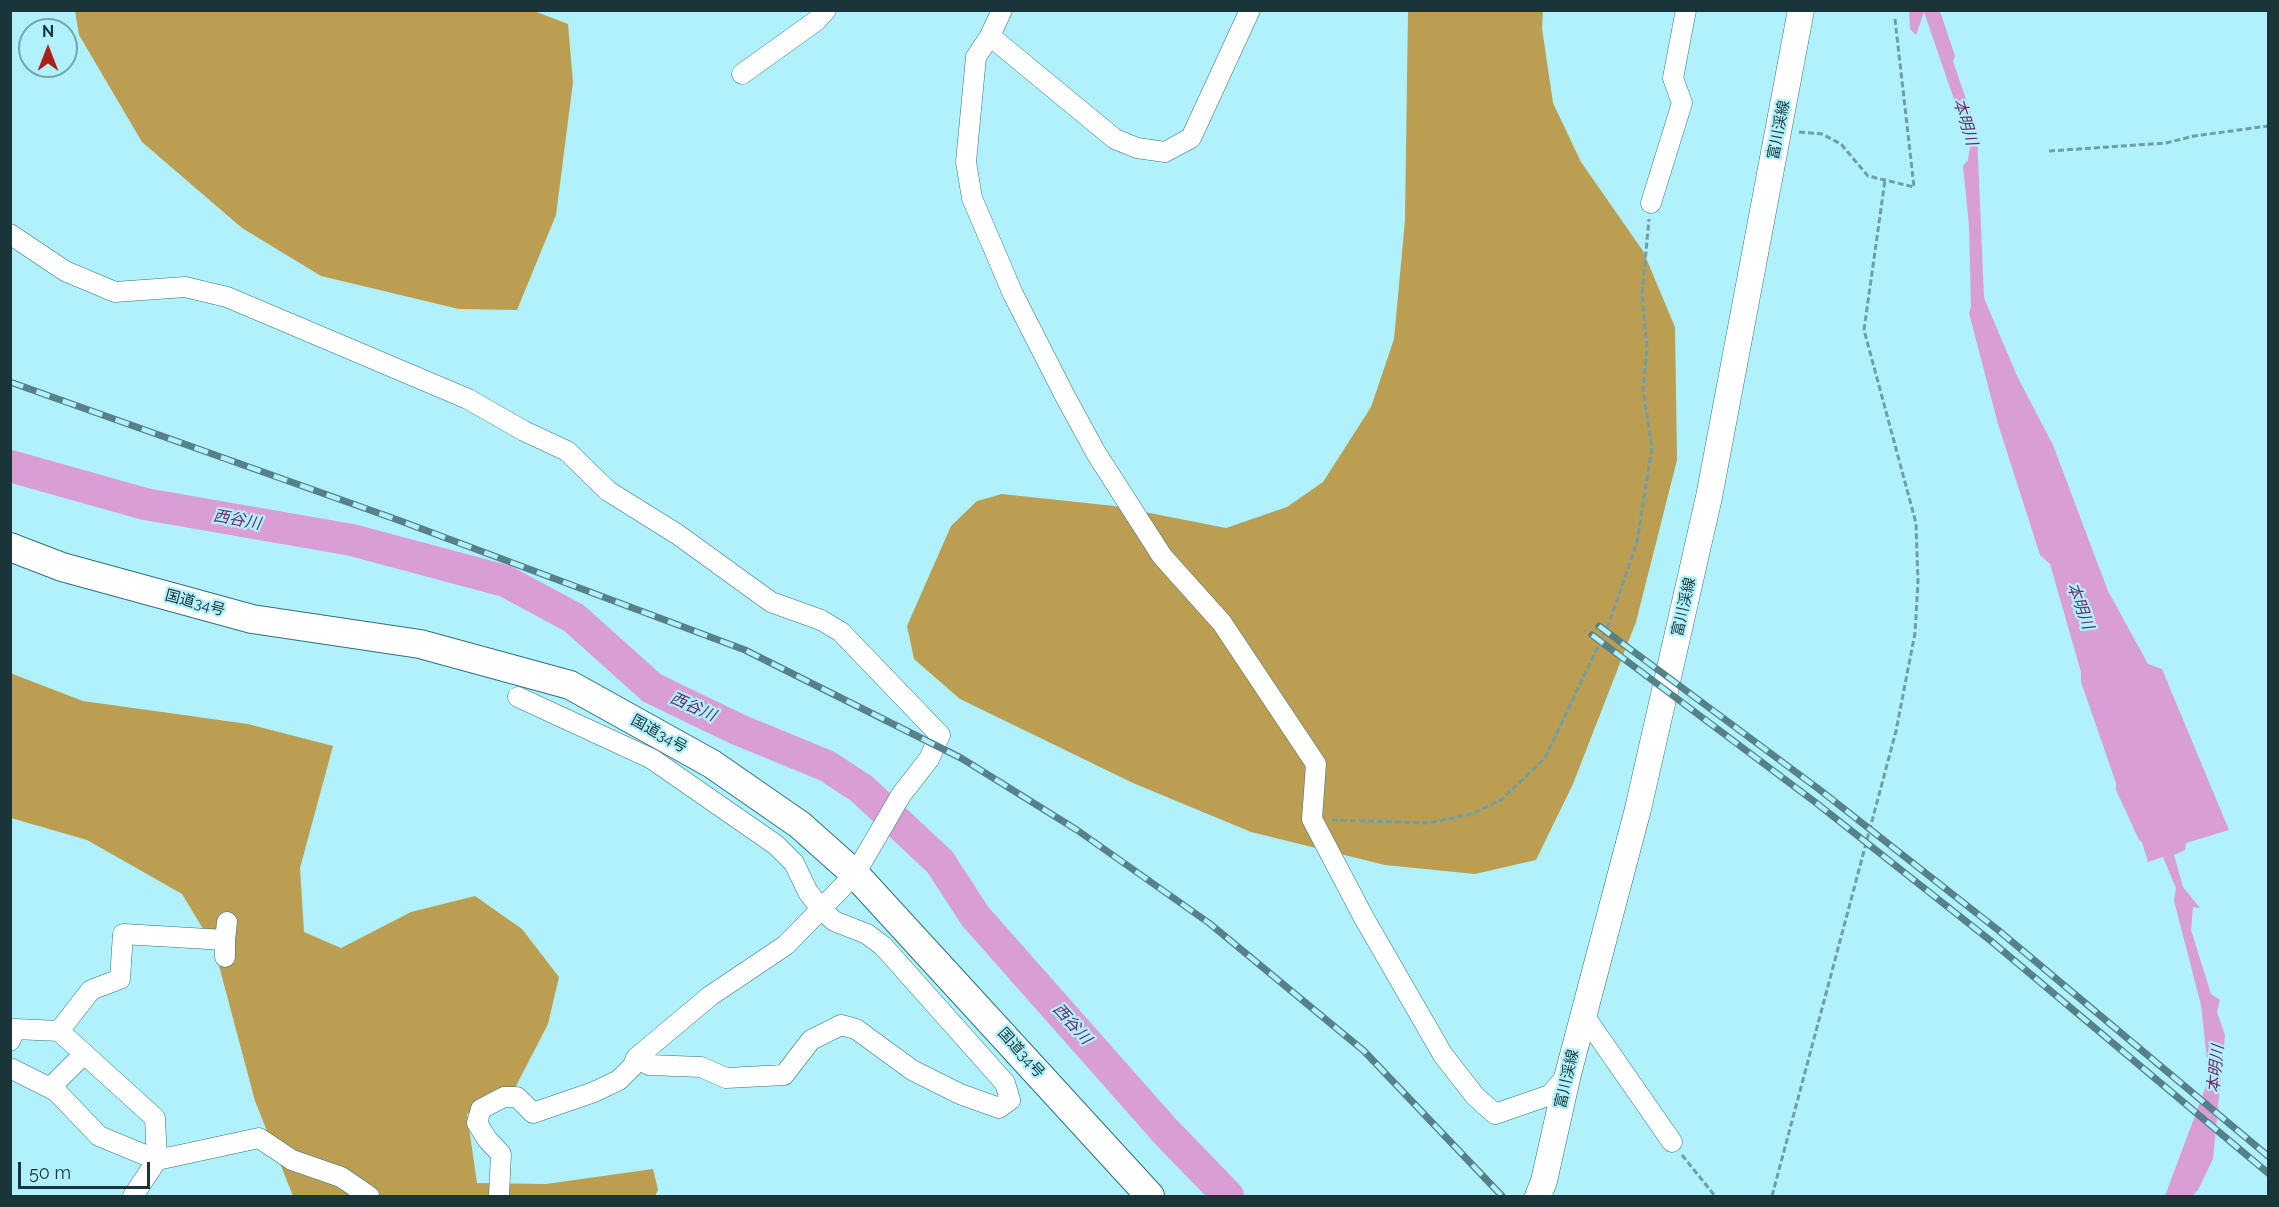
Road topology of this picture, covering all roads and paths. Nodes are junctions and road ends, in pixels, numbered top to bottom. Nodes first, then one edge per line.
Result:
1 (826, 10) edge
2 (1002, 10) edge
3 (1250, 10) edge
4 (1686, 10) edge
5 (1801, 10) edge
6 (1895, 18) dead end
7 (990, 36) junction
8 (742, 74) dead end
9 (2268, 126) edge
10 (1779, 129) junction
11 (2049, 151) dead end
12 (1884, 180) junction
13 (1651, 203) joint
14 (10, 234) edge
15 (10, 547) edge
16 (518, 697) dead end
17 (1312, 819) junction
18 (855, 874) junction
19 (822, 910) junction
20 (226, 940) dead end
21 (1583, 1014) junction
22 (59, 1031) junction
23 (10, 1041) edge
24 (84, 1054) junction
25 (636, 1058) junction
26 (10, 1068) edge
27 (1568, 1074) junction
28 (50, 1088) junction
29 (1672, 1142) joint
30 (157, 1160) junction
31 (133, 1197) edge
32 (369, 1197) edge
33 (499, 1197) edge
34 (1150, 1197) edge
35 (1538, 1197) edge
36 (1715, 1197) edge
37 (1772, 1197) edge

1 - 8 street
2 - 7 street
3 - 7 street
4 - 13 street
5 - 10 main road, 富川渓線
6 - 12 path
7 - 17 street
9 - 11 path
10 - 12 path
10 - 21 main road, 富川渓線
12 - 37 path
13 - 17 path
14 - 18 street
15 - 18 highway, 国道34号
16 - 19 street
17 - 27 street
18 - 19 street
18 - 34 highway, 国道34号
19 - 25 street
19 - 25 street
20 - 22 street
21 - 27 main road, 富川渓線
21 - 29 street
22 - 23 street
22 - 24 street
24 - 28 street
24 - 30 street
25 - 33 street
26 - 28 street
27 - 35 main road, 富川渓線
28 - 30 street
29 - 36 path
30 - 31 street
30 - 32 street

